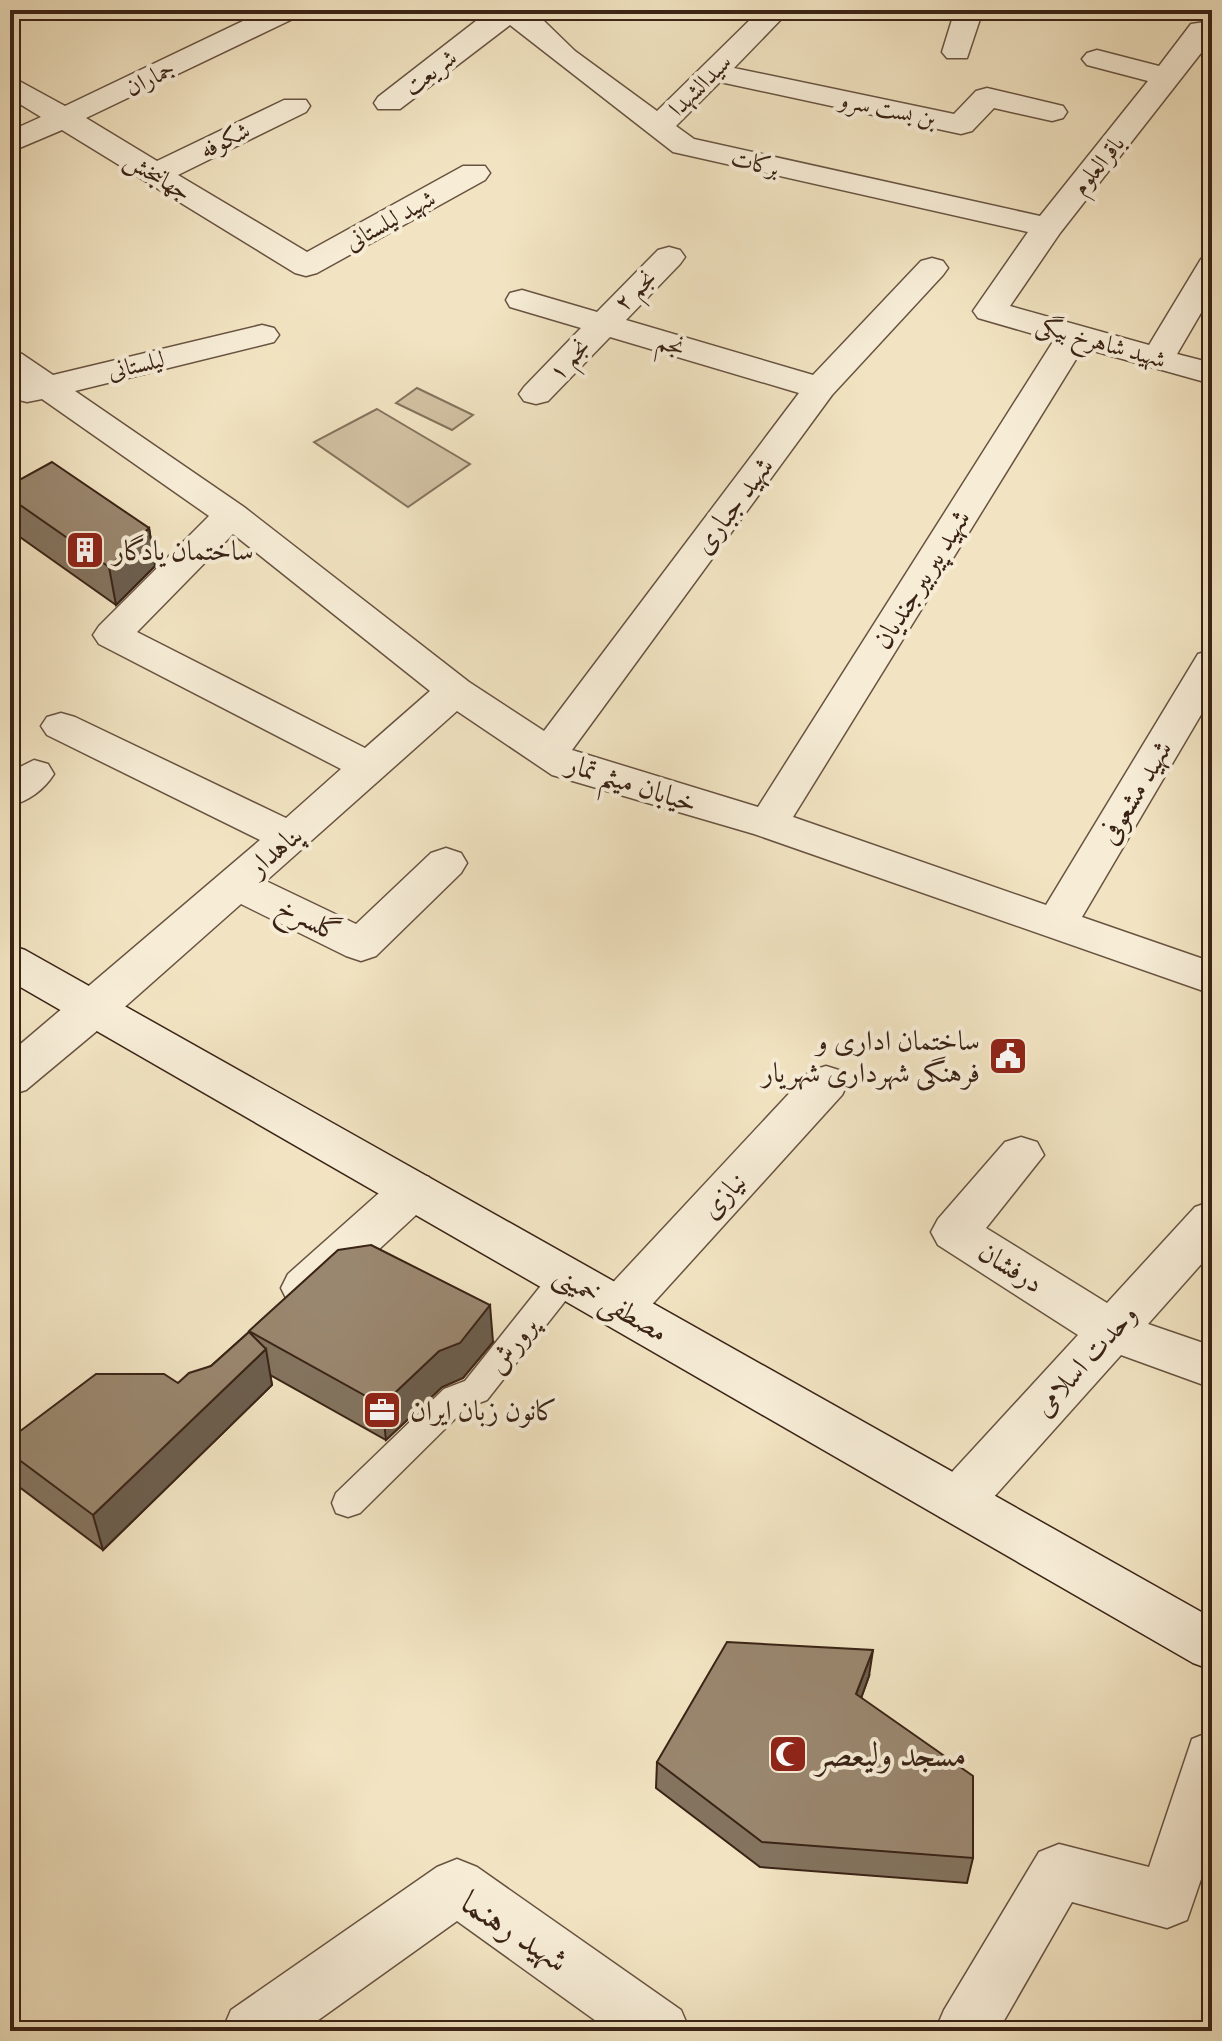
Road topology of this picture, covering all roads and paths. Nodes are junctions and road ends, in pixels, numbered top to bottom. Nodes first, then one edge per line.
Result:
1 (289, 10) edge
2 (776, 10) edge
3 (969, 10) edge
4 (506, 11) edge
5 (1212, 30) edge
6 (957, 52) dead end
7 (1097, 59) dead end
8 (713, 72) junction
9 (1164, 76) junction
10 (10, 85) edge
11 (389, 103) dead end
12 (295, 106) dead end
13 (1052, 112) dead end
14 (65, 119) junction
15 (658, 127) junction
16 (10, 143) edge
17 (474, 173) dead end
18 (155, 174) junction
19 (1048, 227) junction
20 (669, 257) dead end
21 (306, 266) joint
22 (1212, 266) edge
23 (932, 268) dead end
24 (522, 300) dead end
25 (990, 311) joint
26 (601, 323) junction
27 (262, 335) dead end
28 (1074, 335) junction
29 (1158, 358) junction
30 (10, 361) edge
31 (1212, 374) edge
32 (820, 388) junction
33 (28, 392) edge
34 (536, 394) dead end
35 (231, 515) junction
36 (1212, 663) edge
37 (455, 691) junction
38 (61, 726) dead end
39 (548, 754) junction
40 (369, 767) junction
41 (768, 824) junction
42 (290, 837) junction
43 (446, 863) dead end
44 (236, 884) junction
45 (1057, 922) junction
46 (10, 961) edge
47 (1212, 978) edge
48 (95, 1009) junction
49 (10, 1078) edge
50 (826, 1083) dead end
51 (1021, 1155) dead end
52 (413, 1190) junction
53 (1212, 1220) edge
54 (566, 1277) junction
55 (620, 1307) junction
56 (278, 1313) edge
57 (1112, 1331) junction
58 (1212, 1367) edge
59 (958, 1501) junction
60 (348, 1503) dead end
61 (1212, 1646) edge
62 (1212, 1757) edge
63 (252, 2031) edge
64 (660, 2031) edge
65 (965, 2031) edge

1 - 14 street, جماران
2 - 8 street, سیدالشهدا
3 - 6 street
4 - 11 street, شریعت
4 - 15 street, برکات
5 - 9 street, باقرالعلوم
7 - 9 street
8 - 13 street, بن بست سرو
8 - 15 street, سیدالشهدا
9 - 19 street, باقرالعلوم
10 - 14 street, جهانبخش
12 - 18 street, شکوفه
14 - 16 street, جماران
14 - 18 street, جهانبخش
15 - 19 street, برکات
17 - 21 street, شهید لیلستانی
18 - 21 street, جهانبخش
19 - 25 street, باقرالعلوم
20 - 26 street, نجم ۲
22 - 29 street
23 - 32 street, شهید جباری
24 - 26 street, نجم
25 - 28 street, شهید شاهرخ بیگی
26 - 32 street, نجم
26 - 34 street, نجم ۱
27 - 33 street, لیلستانی
28 - 29 street, شهید شاهرخ بیگی
28 - 41 street, شهید پیربیرجندیان
29 - 31 street, شهید شاهرخ بیگی
30 - 33 street, خیابان میثم تمار
32 - 39 street, شهید جباری
33 - 35 street, خیابان میثم تمار
35 - 37 street, خیابان میثم تمار
35 - 40 street
36 - 45 street, شهید مشعوفی
37 - 39 street, خیابان میثم تمار
37 - 40 street, پناهدار
38 - 42 street
39 - 41 street, خیابان میثم تمار
40 - 42 street, پناهدار
41 - 45 street, خیابان میثم تمار
42 - 44 street, پناهدار
43 - 44 street, گلسرخ
44 - 48 street, پناهدار
45 - 47 street, خیابان میثم تمار
46 - 48 street, مصطفی خمینی
48 - 49 street, پناهدار
48 - 52 street, مصطفی خمینی
50 - 55 street, نیازی
51 - 57 street, درفشان
52 - 54 street, مصطفی خمینی
52 - 56 street
53 - 57 street, وحدت اسلامی
54 - 55 street, مصطفی خمینی
54 - 60 lane, پرورش
55 - 59 street, مصطفی خمینی
57 - 58 street
57 - 59 street, وحدت اسلامی
59 - 61 street, مصطفی خمینی
62 - 65 street
63 - 64 street, شهید رهنما

